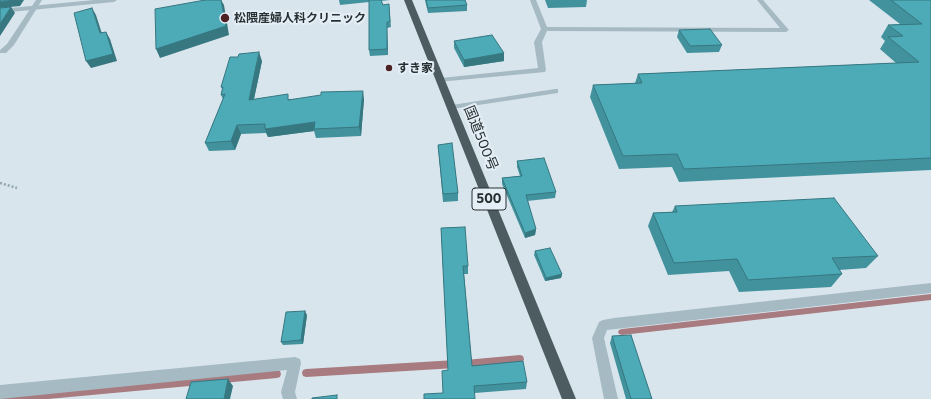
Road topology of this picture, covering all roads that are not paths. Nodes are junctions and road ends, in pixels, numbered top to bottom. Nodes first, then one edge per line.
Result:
1 (39, 0) edge
2 (114, 0) edge
3 (408, 0) edge
4 (533, 0) edge
5 (760, 0) edge
6 (34, 8) junction
7 (0, 11) edge
8 (544, 29) junction
9 (1, 53) edge
10 (441, 80) junction
11 (555, 91) dead end
12 (452, 107) junction
13 (931, 288) edge
14 (0, 392) edge
15 (290, 399) edge
16 (569, 399) edge
17 (611, 399) edge

1 - 6 street
2 - 6 street
3 - 10 highway, 国道500号 / 500
4 - 8 street
5 - 8 street
6 - 7 street
6 - 9 street
8 - 10 street
10 - 12 highway, 国道500号 / 500
11 - 12 lane
12 - 16 highway, 国道500号 / 500
13 - 17 street
14 - 15 street

